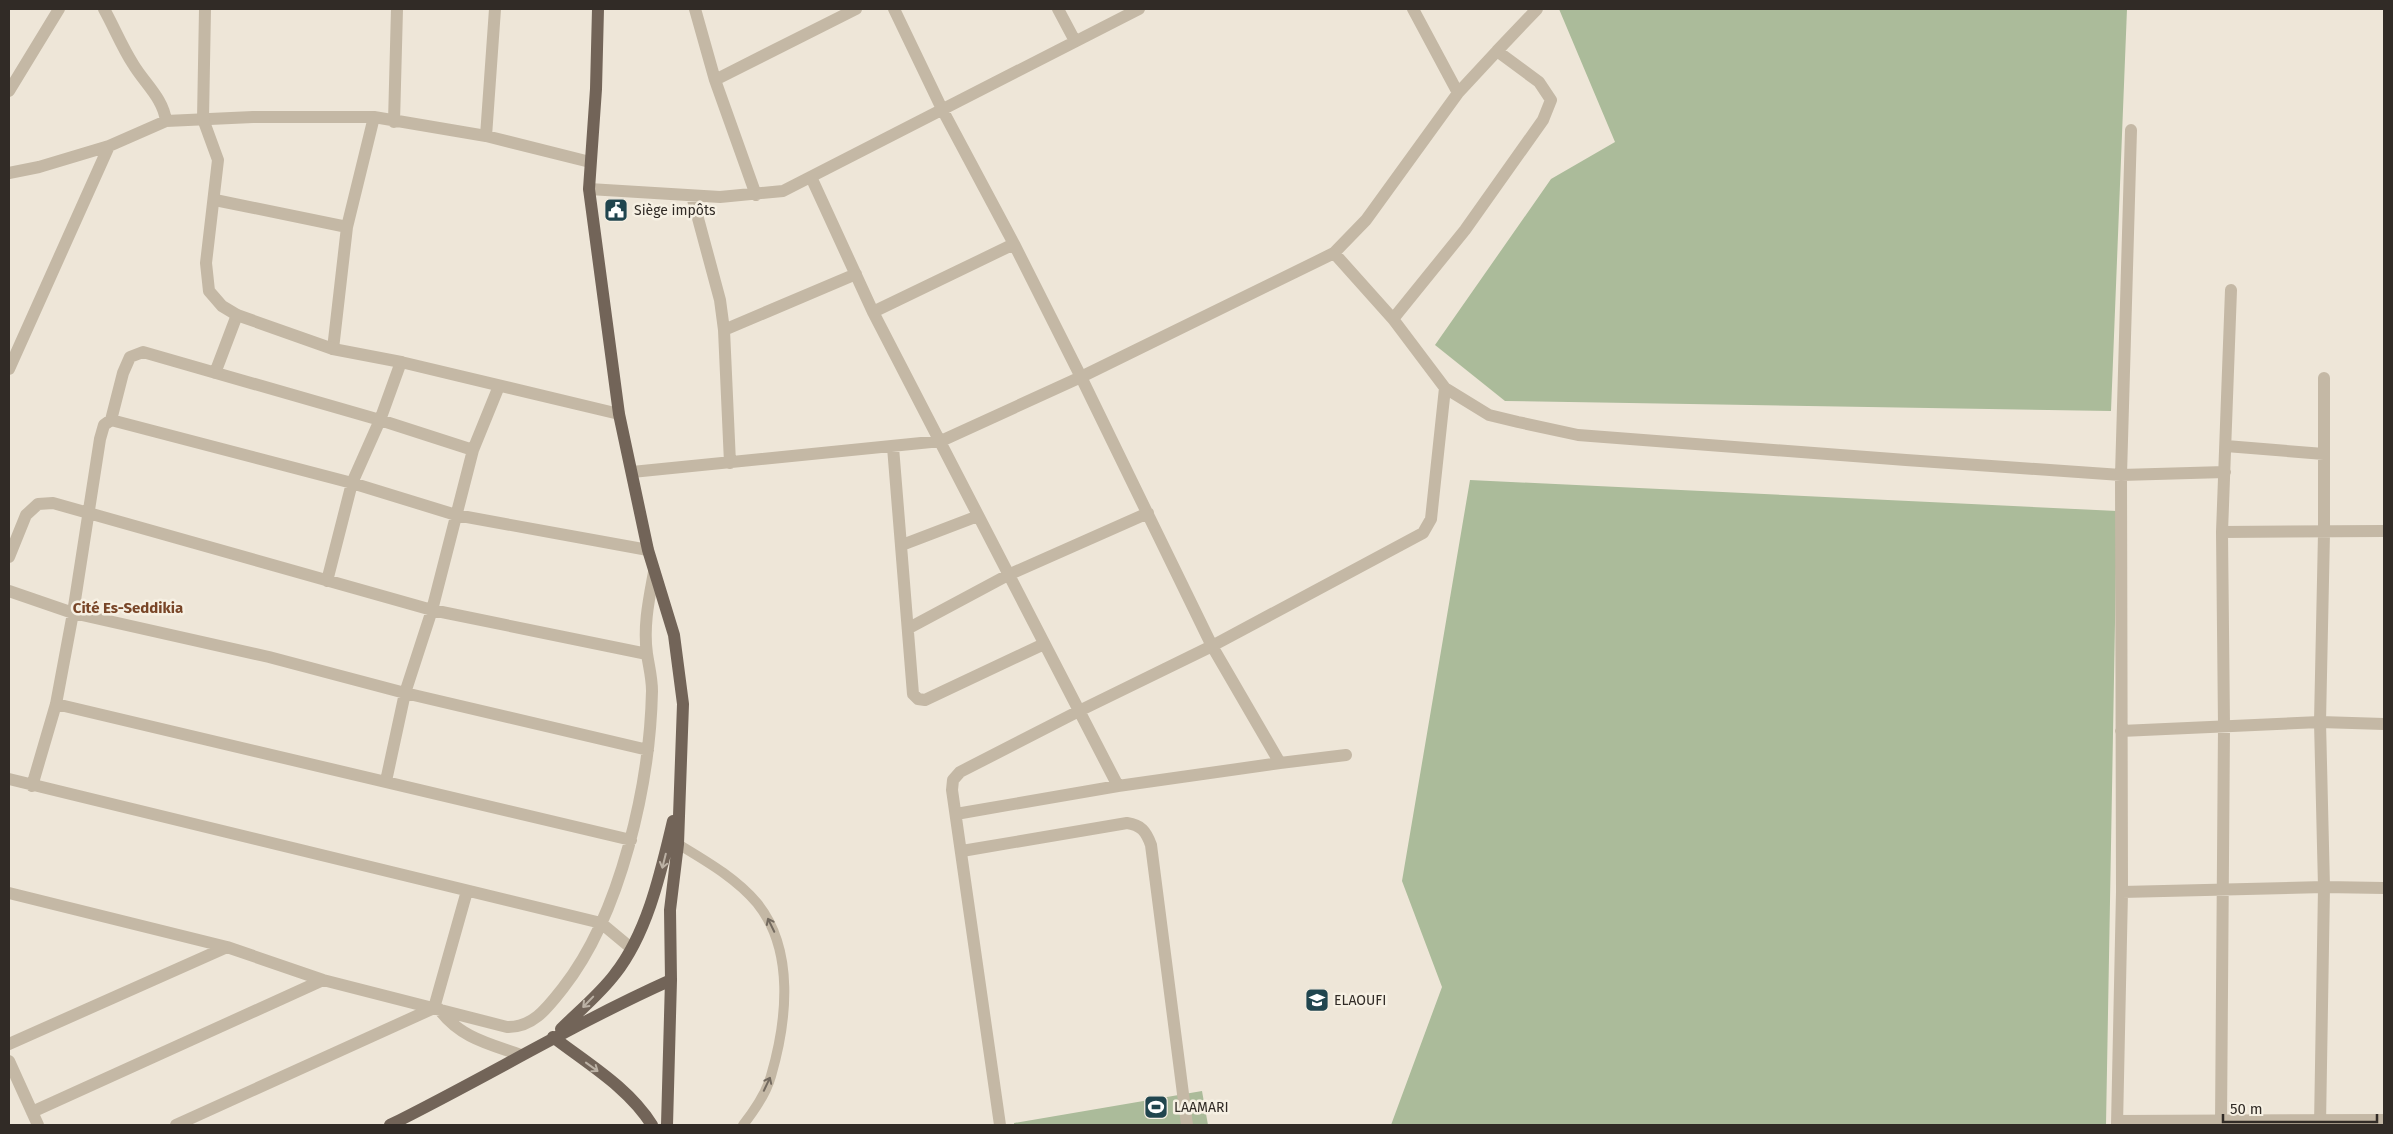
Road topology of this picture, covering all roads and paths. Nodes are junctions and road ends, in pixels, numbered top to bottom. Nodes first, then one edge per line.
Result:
1 (59, 9) edge
2 (104, 9) edge
3 (205, 9) edge
4 (397, 9) edge
5 (495, 9) edge
6 (598, 9) edge
7 (695, 9) edge
8 (856, 9) edge
9 (894, 9) edge
10 (1058, 9) edge
11 (1140, 9) edge
12 (1413, 9) edge
13 (1537, 9) edge
14 (1075, 41) junction
15 (1497, 51) junction
16 (715, 80) junction
17 (9, 91) edge
18 (1458, 93) junction
19 (942, 109) junction
20 (374, 117) junction
21 (203, 119) junction
22 (166, 121) junction
23 (394, 122) junction
24 (2131, 130) dead end
25 (486, 136) junction
26 (109, 146) junction
27 (590, 162) junction
28 (9, 173) edge
29 (811, 176) junction
30 (589, 189) junction
31 (756, 195) junction
32 (692, 196) junction
33 (214, 200) junction
34 (347, 227) junction
35 (1014, 244) junction
36 (1334, 253) junction
37 (856, 274) junction
38 (2231, 290) dead end
39 (873, 312) junction
40 (237, 315) junction
41 (1393, 319) junction
42 (724, 330) junction
43 (333, 349) junction
44 (401, 362) junction
45 (9, 370) edge
46 (215, 373) junction
47 (1081, 377) junction
48 (2324, 378) dead end
49 (499, 386) junction
50 (1444, 388) junction
51 (619, 414) junction
52 (111, 420) junction
53 (380, 420) junction
54 (942, 441) junction
55 (2226, 446) junction
56 (893, 448) junction
57 (473, 450) junction
58 (2324, 454) junction
59 (730, 463) junction
60 (632, 472) junction
61 (2225, 472) junction
62 (2121, 475) junction
63 (352, 483) junction
64 (88, 513) junction
65 (1148, 513) junction
66 (456, 515) junction
67 (978, 516) junction
68 (2384, 531) edge
69 (2222, 532) junction
70 (2324, 533) junction
71 (902, 545) junction
72 (648, 550) junction
73 (9, 556) edge
74 (654, 572) junction
75 (1008, 575) junction
76 (327, 581) junction
77 (9, 591) edge
78 (432, 610) junction
79 (73, 613) junction
80 (909, 628) junction
81 (1044, 644) junction
82 (1212, 646) junction
83 (647, 654) junction
84 (405, 693) junction
85 (56, 704) junction
86 (1079, 710) junction
87 (2320, 722) junction
88 (2384, 724) edge
89 (2224, 726) junction
90 (2121, 731) junction
91 (648, 750) junction
92 (1346, 755) dead end
93 (1280, 763) junction
94 (9, 779) edge
95 (386, 782) junction
96 (32, 786) junction
97 (1118, 786) junction
98 (679, 796) junction
99 (956, 814) junction
100 (631, 840) junction
101 (678, 844) junction
102 (962, 852) junction
103 (2324, 887) junction
104 (2384, 888) edge
105 (2222, 889) junction
106 (467, 891) junction
107 (2122, 892) junction
108 (9, 893) edge
109 (601, 923) junction
110 (227, 947) junction
111 (632, 948) junction
112 (323, 980) junction
113 (671, 980) junction
114 (437, 1009) junction
115 (553, 1037) junction
116 (9, 1044) edge
117 (521, 1055) junction
118 (9, 1061) edge
119 (32, 1112) junction
120 (2384, 1120) edge
121 (2320, 1122) edge
122 (2117, 1123) edge
123 (2221, 1123) edge
124 (38, 1125) edge
125 (176, 1125) edge
126 (390, 1125) edge
127 (652, 1125) edge
128 (667, 1125) edge
129 (742, 1125) edge
130 (1000, 1125) edge
131 (1188, 1125) edge

1 - 17 street
2 - 22 street
3 - 21 street
4 - 23 street
5 - 25 street
6 - 27 main road
7 - 16 street
8 - 16 street
9 - 19 street
10 - 14 street
11 - 14 street
12 - 18 street
13 - 15 street
14 - 19 street
15 - 18 street
15 - 41 street
16 - 31 street
18 - 36 street
19 - 29 street
19 - 35 street
20 - 21 street
20 - 23 street
20 - 34 street
21 - 22 street
21 - 33 street
22 - 26 street
23 - 25 street
24 - 62 street
25 - 27 street
26 - 28 street
26 - 45 street
27 - 30 main road
29 - 31 street
29 - 37 street
30 - 32 street
30 - 51 main road
31 - 32 street
32 - 42 street
33 - 34 street
33 - 40 street
34 - 43 street
35 - 39 street
35 - 47 street
36 - 41 street
36 - 47 street
37 - 39 street
37 - 42 street
38 - 55 street
39 - 54 street
40 - 43 street
40 - 46 street
41 - 50 street
42 - 59 street
43 - 44 street
44 - 49 street
44 - 53 street
46 - 52 street
46 - 53 street
47 - 54 street
47 - 65 street
48 - 58 street
49 - 51 street
49 - 57 street
50 - 62 street
50 - 82 street
51 - 60 main road
52 - 63 street
52 - 64 street
53 - 57 street
53 - 63 street
54 - 56 street
54 - 67 street
55 - 58 street
55 - 61 street
56 - 59 street
56 - 71 street
57 - 66 street
58 - 70 street
59 - 60 street
60 - 72 main road
61 - 62 street
61 - 69 street
62 - 90 street
63 - 66 street
63 - 76 street
64 - 73 street
64 - 76 street
64 - 79 street
65 - 75 street
65 - 82 street
66 - 72 street
66 - 78 street
67 - 71 street
67 - 75 street
68 - 70 street
69 - 70 street
69 - 89 street
70 - 87 street
71 - 80 street
72 - 74 main road
74 - 83 street
74 - 98 main road
75 - 80 street
75 - 81 street
76 - 78 street
77 - 79 street
78 - 83 street
78 - 84 street
79 - 84 street
79 - 85 street
80 - 81 street
81 - 86 street
82 - 86 street
82 - 93 street
83 - 91 street
84 - 91 street
84 - 95 street
85 - 95 street
85 - 96 street
86 - 97 street
86 - 99 street
87 - 88 street
87 - 89 street
87 - 103 street
89 - 90 street
89 - 105 street
90 - 107 street
91 - 100 street
92 - 93 street
93 - 97 street
94 - 96 street
95 - 100 street
96 - 106 street
97 - 99 street
98 - 101 main road
98 -> 111 main road
99 - 102 street
100 - 109 street
101 - 113 main road
129 -> 101 lane
102 - 130 street
102 - 131 street
103 - 104 street
103 - 105 street
103 - 121 street
105 - 107 street
105 - 123 street
106 - 109 street
106 - 114 street
107 - 122 street
108 - 110 street
109 - 111 street
109 - 114 street
110 - 112 street
110 - 116 street
111 -> 115 main road
112 - 114 street
112 - 119 street
113 - 115 main road
113 - 128 main road
114 - 117 street
114 - 125 street
115 - 117 main road
115 -> 127 main road
117 - 126 main road
118 - 119 street
119 - 124 street
120 - 121 street
121 - 123 street
122 - 123 street

